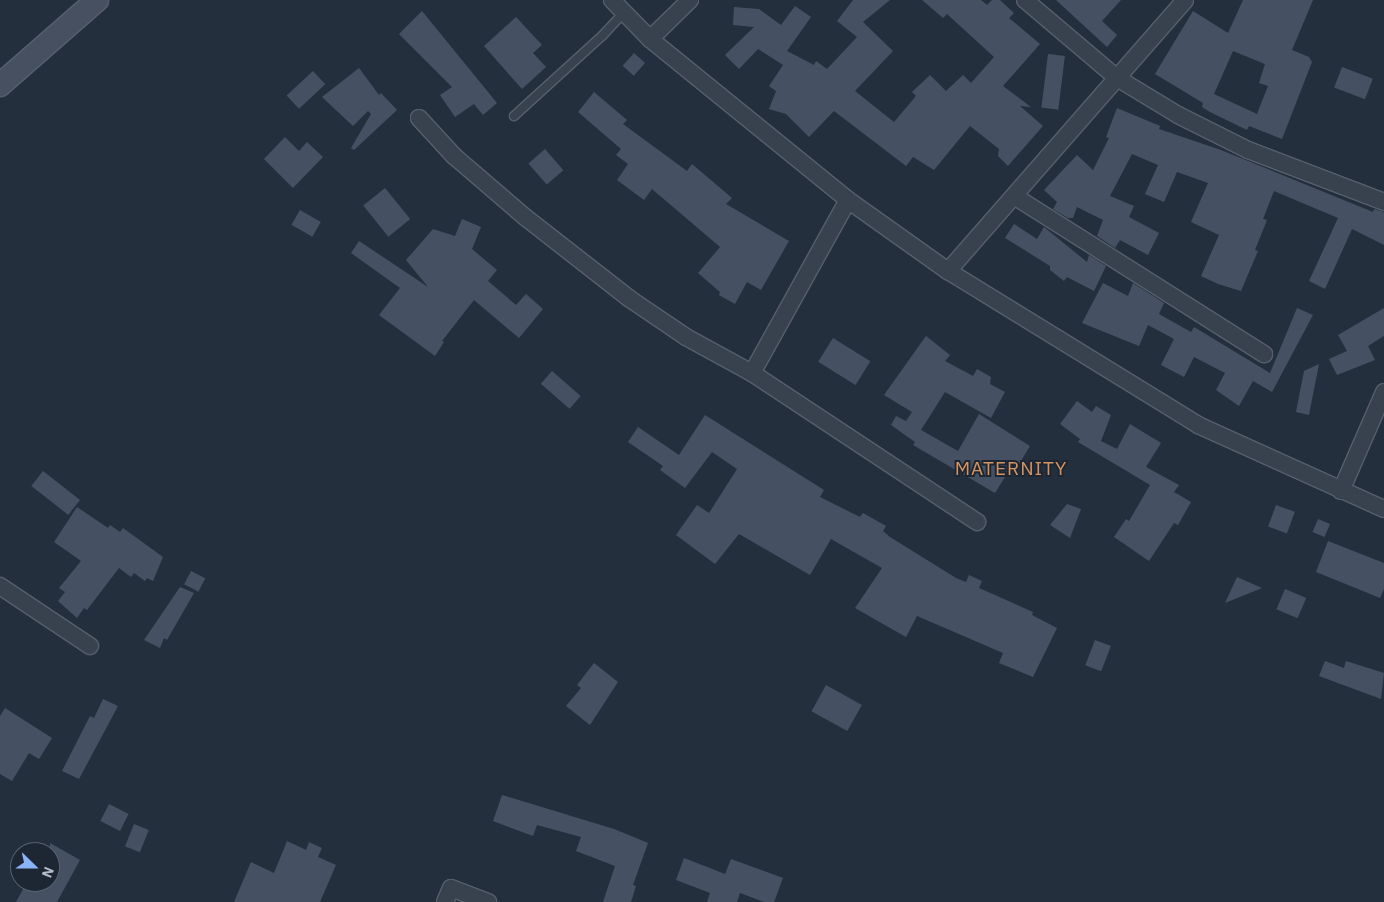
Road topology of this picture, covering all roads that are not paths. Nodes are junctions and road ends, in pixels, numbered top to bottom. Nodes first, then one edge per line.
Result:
1 (97, 0) edge
2 (612, 0) edge
3 (690, 0) edge
4 (1025, 0) edge
5 (1185, 0) edge
6 (624, 12) junction
7 (650, 39) junction
8 (1118, 78) junction
9 (0, 85) edge
10 (514, 116) dead end
11 (419, 118) dead end
12 (1014, 196) junction
13 (848, 200) junction
14 (1384, 202) edge
15 (948, 271) junction
16 (1264, 354) dead end
17 (752, 373) junction
18 (1384, 392) edge
19 (1341, 491) junction
20 (1384, 509) edge
21 (977, 522) dead end
22 (0, 586) edge
23 (90, 646) dead end
24 (445, 902) edge
25 (488, 902) edge

1 - 9 street
2 - 6 street
3 - 7 street
4 - 8 street
5 - 8 street
6 - 7 street
6 - 10 lane
7 - 13 street
8 - 12 street
8 - 14 street
11 - 17 street
12 - 15 street
12 - 16 street
13 - 15 street
13 - 17 street
15 - 19 street
17 - 21 street
18 - 19 street
19 - 20 street
22 - 23 street
24 - 25 street

